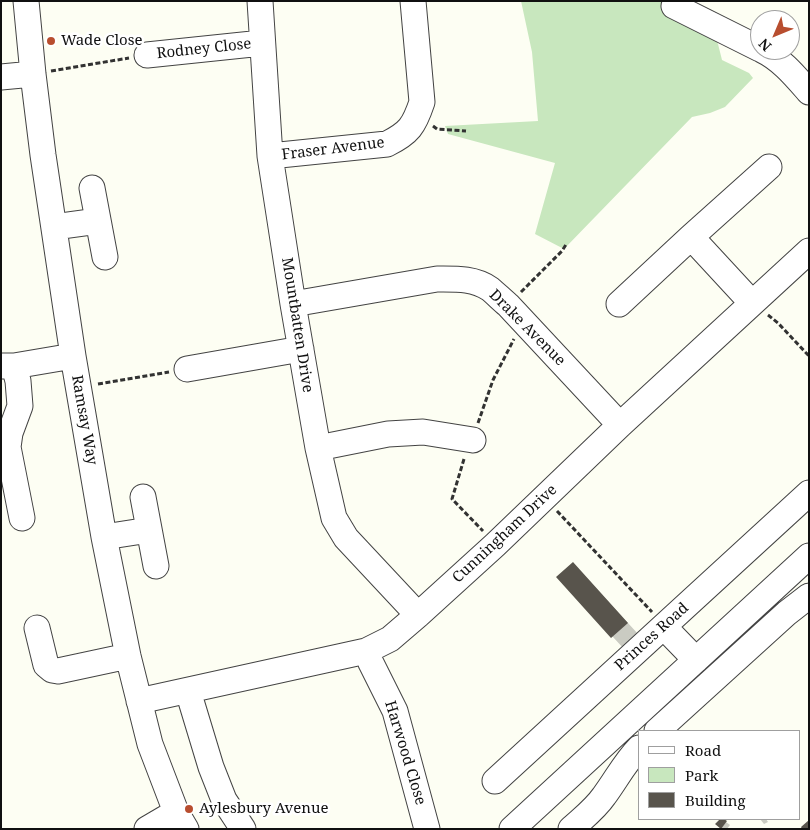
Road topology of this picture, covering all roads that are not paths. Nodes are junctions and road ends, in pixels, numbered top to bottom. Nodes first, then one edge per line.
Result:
1 (26, 1) edge
2 (260, 1) edge
3 (413, 1) edge
4 (674, 6) dead end
5 (262, 44) junction
6 (750, 44) edge
7 (147, 56) road end
8 (777, 60) edge
9 (33, 74) junction
10 (1, 77) edge
11 (809, 92) edge
12 (270, 156) junction
13 (770, 167) dead end
14 (92, 188) dead end
15 (98, 221) junction
16 (54, 227) junction
17 (691, 237) junction
18 (809, 251) edge
19 (105, 257) dead end
20 (752, 302) junction
21 (293, 304) junction
22 (619, 304) dead end
23 (301, 349) junction
24 (73, 356) junction
25 (8, 366) edge
26 (188, 369) road end
27 (620, 425) junction
28 (473, 440) dead end
29 (318, 448) junction
30 (809, 493) edge
31 (143, 497) dead end
32 (22, 518) dead end
33 (149, 530) junction
34 (104, 537) junction
35 (809, 556) edge
36 (156, 566) dead end
37 (809, 596) edge
38 (418, 615) junction
39 (664, 627) junction
40 (37, 628) dead end
41 (366, 651) junction
42 (128, 656) junction
43 (696, 660) junction
44 (188, 691) junction
45 (139, 701) junction
46 (657, 730) edge
47 (638, 749) edge
48 (495, 780) dead end
49 (549, 796) junction
50 (181, 820) edge
51 (574, 826) edge
52 (147, 829) edge
53 (243, 829) edge
54 (427, 829) edge
55 (512, 829) edge

1 - 9 street, Ramsay Way
2 - 5 street, Mountbatten Drive
3 - 12 street, Fraser Avenue
4 - 6 street
5 - 7 street, Rodney Close
5 - 12 street, Mountbatten Drive
8 - 11 street
9 - 10 street
9 - 16 street, Ramsay Way
12 - 21 street, Mountbatten Drive
13 - 17 street
14 - 15 street
15 - 16 street
15 - 19 street
16 - 24 street, Ramsay Way
17 - 20 street
17 - 22 street
18 - 20 street, Cunningham Drive
20 - 27 street, Cunningham Drive
21 - 23 street, Mountbatten Drive
21 - 27 street, Drake Avenue
23 - 26 street
23 - 29 street, Mountbatten Drive
24 - 25 street
24 - 34 street, Ramsay Way
25 - 32 street
27 - 38 street, Cunningham Drive
28 - 29 street
29 - 38 street, Mountbatten Drive
30 - 39 street, Princes Road
31 - 33 street
33 - 34 street
33 - 36 street
34 - 42 street, Ramsay Way
35 - 43 street
37 - 46 street
38 - 41 street, Cunningham Drive
39 - 43 street
39 - 48 street, Princes Road
40 - 42 street
41 - 44 street, Cunningham Drive
41 - 54 street, Harwood Close
42 - 45 street, Ramsay Way
43 - 49 street
44 - 45 street, Cunningham Drive
44 - 53 street
45 - 50 street, Ramsay Way
47 - 51 street
49 - 51 street
49 - 55 street
50 - 52 street

